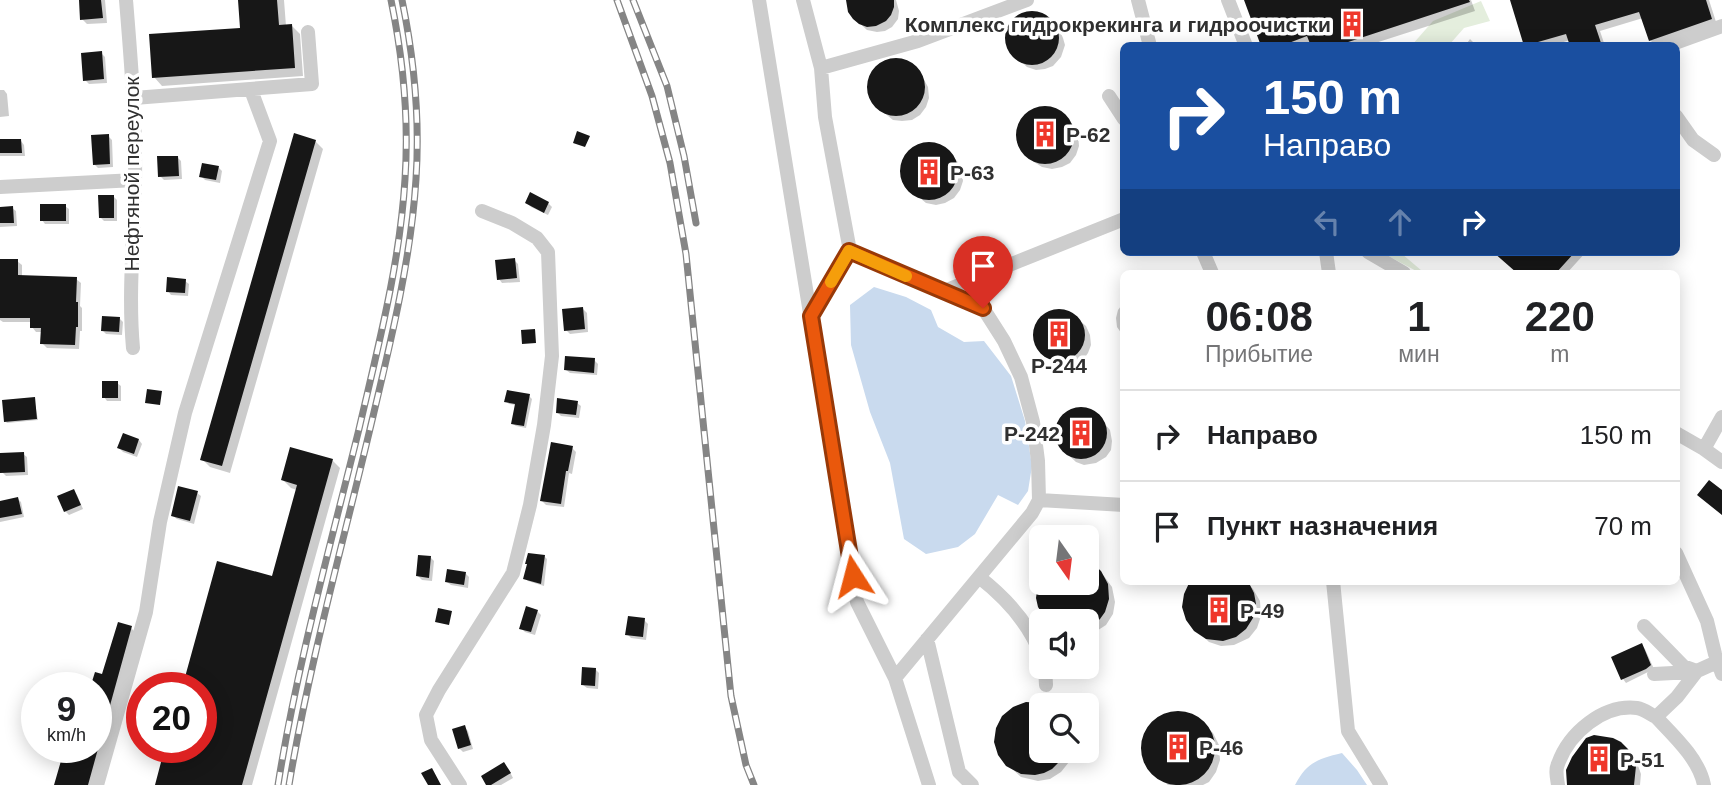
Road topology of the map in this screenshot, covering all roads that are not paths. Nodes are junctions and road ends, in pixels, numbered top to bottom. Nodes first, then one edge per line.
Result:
1 (126, 0) edge
2 (759, 0) edge
3 (803, 0) edge
4 (1027, 0) edge
5 (1138, 0) edge
6 (1228, 0) edge
7 (1722, 26) edge
8 (308, 32) dead end
9 (1149, 42) edge
10 (1244, 42) edge
11 (1678, 42) edge
12 (821, 68) junction
13 (251, 90) junction
14 (1109, 96) dead end
15 (134, 98) junction
16 (1120, 113) edge
17 (1680, 122) edge
18 (1714, 155) dead end
19 (135, 180) junction
20 (0, 187) edge
21 (482, 211) dead end
22 (1120, 221) edge
23 (849, 251) junction
24 (1375, 256) edge
25 (1399, 270) edge
26 (942, 292) junction
27 (811, 316) junction
28 (133, 348) dead end
29 (1722, 417) edge
30 (1680, 435) edge
31 (1704, 449) junction
32 (1722, 462) edge
33 (1040, 500) junction
34 (1120, 505) edge
35 (1680, 562) edge
36 (979, 577) junction
37 (1333, 585) edge
38 (1644, 626) dead end
39 (1029, 631) edge
40 (927, 639) junction
41 (1720, 668) edge
42 (1697, 671) junction
43 (1654, 674) dead end
44 (895, 678) junction
45 (1046, 679) edge
46 (1046, 685) dead end
47 (1656, 717) junction
48 (97, 785) edge
49 (460, 785) edge
50 (929, 785) edge
51 (972, 785) edge
52 (1381, 785) edge
53 (1558, 785) edge
54 (1704, 785) edge

1 - 15 street, Нефтяной переулок
2 - 27 street
3 - 12 street
4 - 12 street
5 - 9 street
6 - 10 street
7 - 11 street
8 - 13 street
12 - 23 street
13 - 15 street
13 - 48 street
14 - 16 street
15 - 19 street, Нефтяной переулок
17 - 18 street
19 - 20 street
19 - 28 street, Нефтяной переулок
21 - 49 street
22 - 26 street
23 - 26 street
23 - 27 street
24 - 25 street
26 - 33 street
27 - 44 street
29 - 31 street
30 - 31 street
31 - 32 street
33 - 34 street
33 - 36 street
35 - 41 street
36 - 39 street
36 - 40 street
37 - 52 street
38 - 42 street
40 - 44 street
40 - 51 street
41 - 42 street
42 - 43 street
42 - 47 street
44 - 50 street
45 - 46 street
47 - 53 street
47 - 54 street

